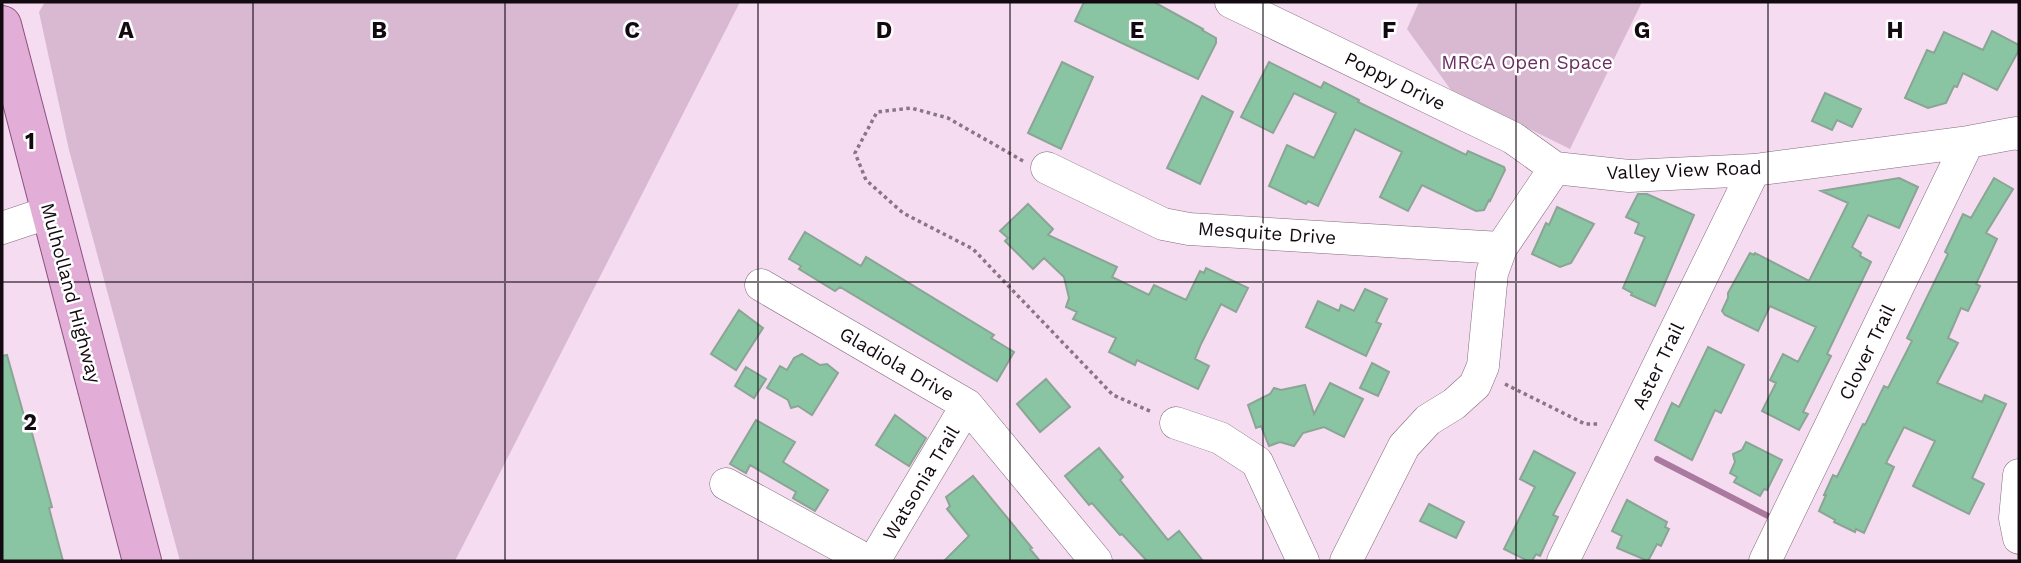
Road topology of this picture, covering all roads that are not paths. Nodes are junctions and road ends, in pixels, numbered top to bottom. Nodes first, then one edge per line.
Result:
1 (1231, 2) edge
2 (2, 25) edge
3 (2018, 130) edge
4 (1968, 142) junction
5 (1047, 168) road end
6 (1555, 168) junction
7 (1754, 170) junction
8 (50, 212) junction
9 (2, 228) edge
10 (1501, 248) junction
11 (761, 285) dead end
12 (967, 405) junction
13 (1177, 423) road end
14 (2019, 475) edge
15 (726, 484) dead end
16 (2019, 538) edge
17 (142, 561) edge
18 (868, 561) edge
19 (874, 561) edge
20 (1096, 561) edge
21 (1303, 561) edge
22 (1346, 561) edge
23 (1563, 561) edge
24 (1765, 561) edge

1 - 6 street, Poppy Drive
2 - 8 main road, Mulholland Highway
3 - 4 street, Valley View Road
4 - 7 street, Valley View Road
4 - 24 street, Clover Trail
5 - 10 street, Mesquite Drive
6 - 7 street, Valley View Road
6 - 10 street
7 - 23 street, Aster Trail
8 - 9 street
8 - 17 main road, Mulholland Highway
10 - 22 street
11 - 12 street, Gladiola Drive
12 - 19 street, Watsonia Trail
12 - 20 street, Gladiola Drive
13 - 21 street
14 - 16 street
15 - 18 street

